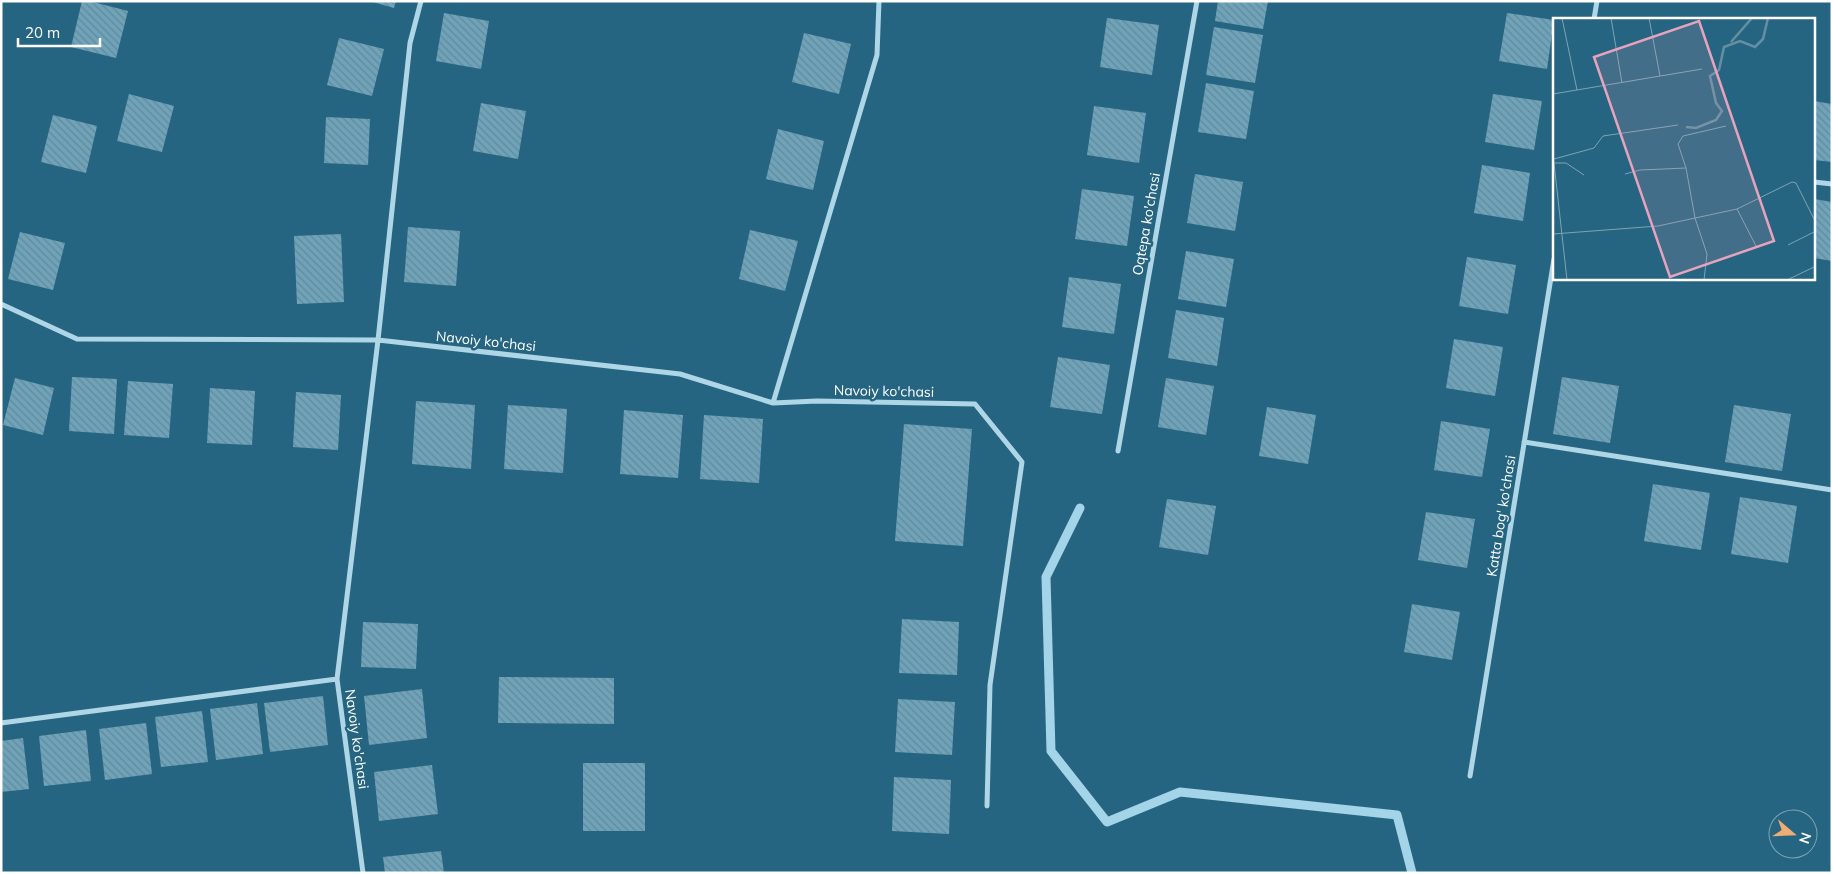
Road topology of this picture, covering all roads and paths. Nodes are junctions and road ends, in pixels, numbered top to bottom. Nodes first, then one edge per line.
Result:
1 (421, 1) edge
2 (879, 1) edge
3 (1197, 1) edge
4 (1597, 1) edge
5 (1594, 18) edge
6 (1816, 182) edge
7 (1832, 184) edge
8 (1553, 265) edge
9 (1, 304) edge
10 (378, 340) junction
11 (773, 403) junction
12 (1524, 442) junction
13 (1118, 451) dead end
14 (1832, 490) edge
15 (337, 679) junction
16 (1, 723) edge
17 (1470, 776) dead end
18 (987, 806) dead end
19 (363, 873) edge

1 - 10 street, Navoiy ko'chasi
2 - 11 street
3 - 13 street, Oqtepa ko'chasi
4 - 5 street
6 - 7 street
8 - 12 street, Katta bog' ko'chasi
9 - 10 street
10 - 11 street, Navoiy ko'chasi
10 - 15 street, Navoiy ko'chasi
11 - 18 street, Navoiy ko'chasi
12 - 14 street
12 - 17 street, Katta bog' ko'chasi
15 - 16 street
15 - 19 street, Navoiy ko'chasi

